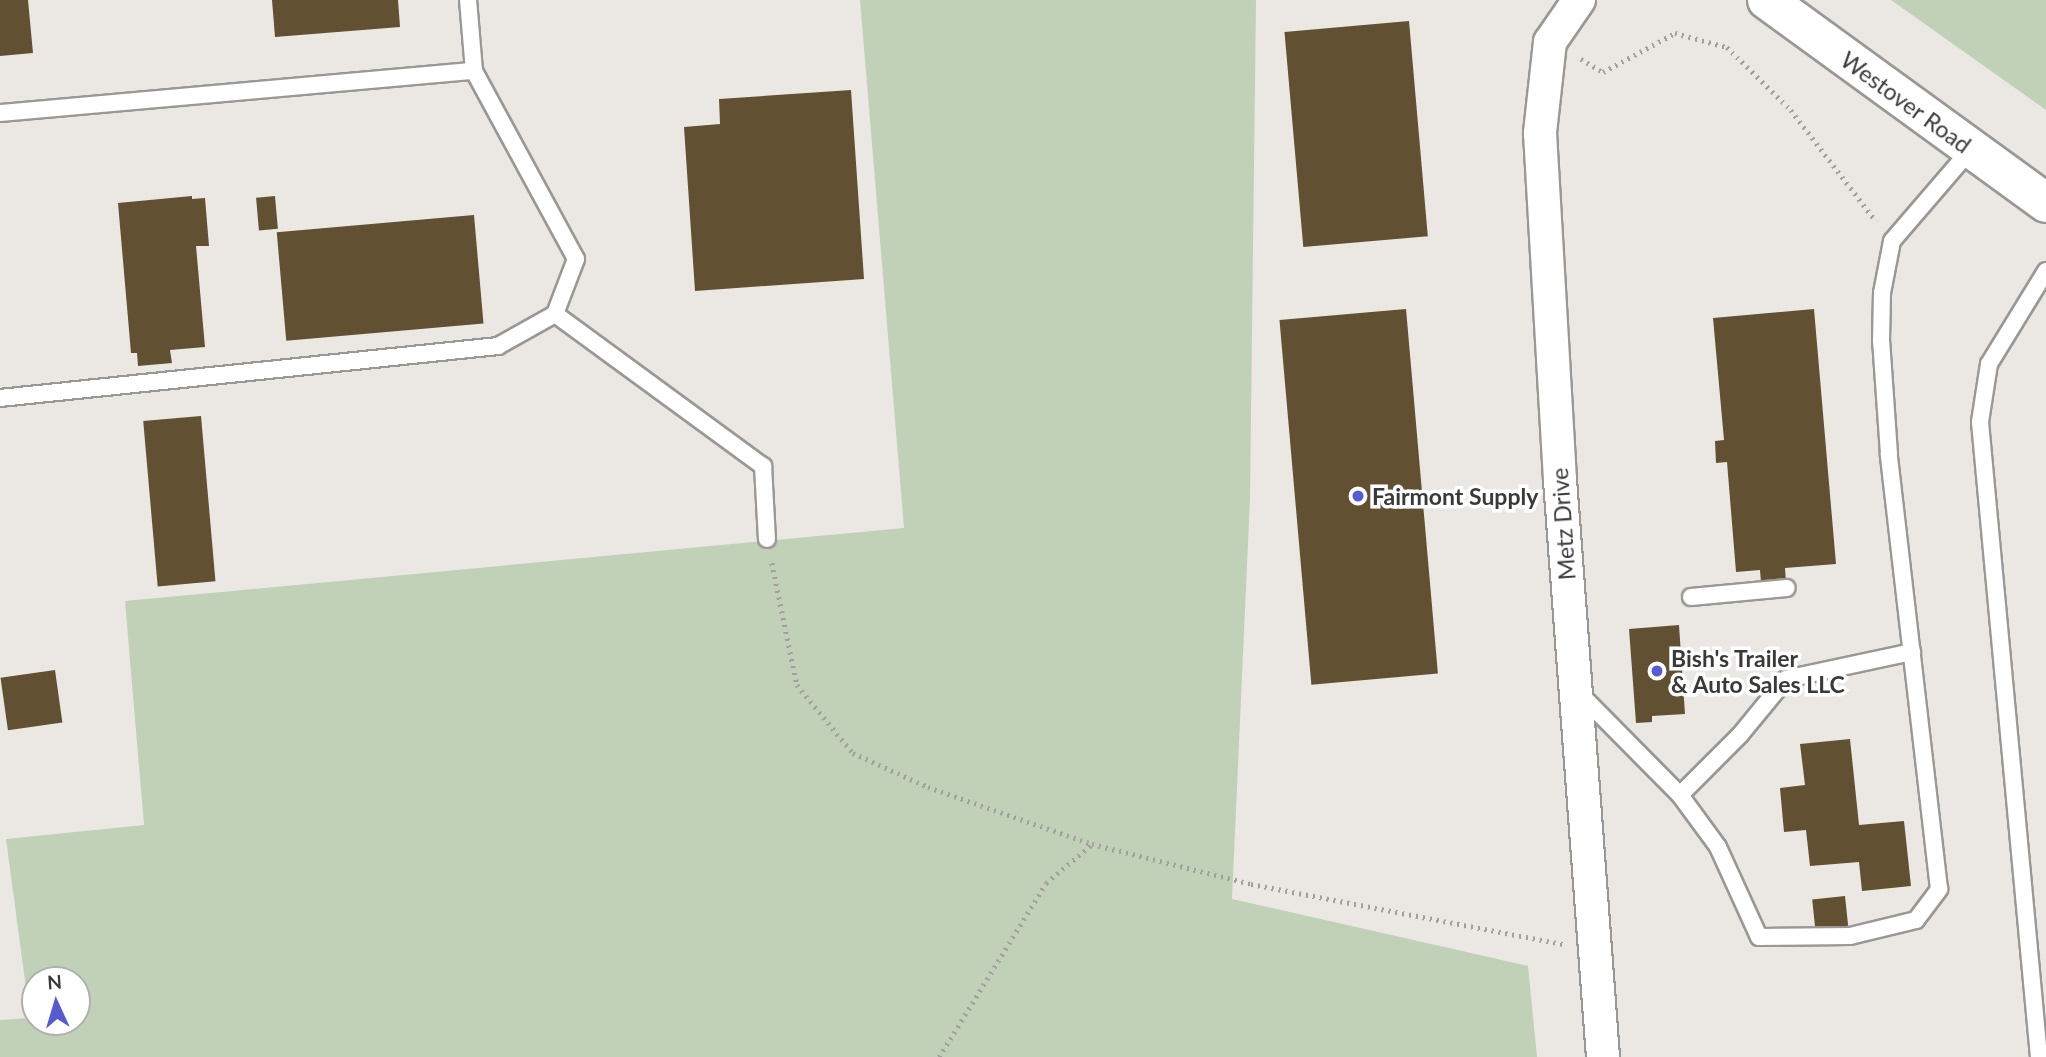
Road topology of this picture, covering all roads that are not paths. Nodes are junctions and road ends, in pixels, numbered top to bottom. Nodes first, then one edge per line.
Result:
1 (468, 0) edge
2 (1578, 0) edge
3 (1767, 0) edge
4 (474, 71) junction
5 (0, 113) edge
6 (1971, 149) junction
7 (2046, 203) edge
8 (2046, 271) edge
9 (555, 314) junction
10 (0, 398) edge
11 (767, 538) road end
12 (1787, 588) dead end
13 (1691, 597) dead end
14 (1912, 652) junction
15 (1576, 690) junction
16 (1680, 795) junction
17 (1603, 1057) edge
18 (2039, 1057) edge

1 - 4 lane
2 - 15 street, Metz Drive
3 - 6 street, Westover Road
4 - 5 lane
4 - 9 lane
6 - 7 street, Westover Road
6 - 14 lane
8 - 18 lane
9 - 10 lane
9 - 11 lane
12 - 13 lane
14 - 16 lane
14 - 16 lane
15 - 16 lane
15 - 17 street, Metz Drive

